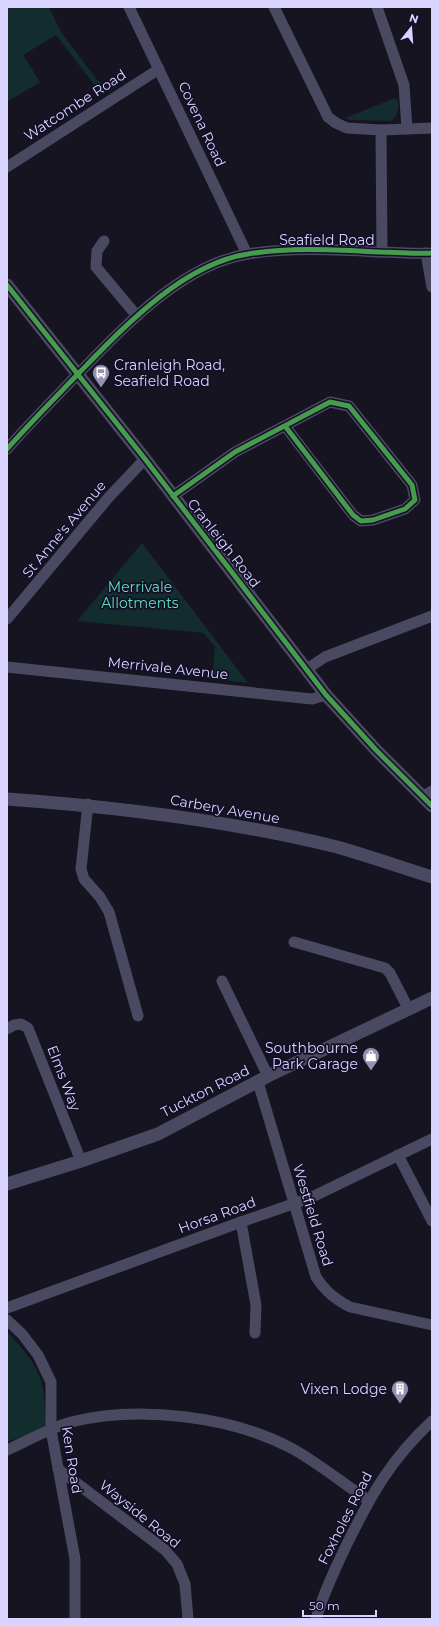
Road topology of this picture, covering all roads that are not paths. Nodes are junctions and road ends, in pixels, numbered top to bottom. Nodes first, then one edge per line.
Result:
1 (130, 7) edge
2 (274, 7) edge
3 (377, 7) edge
4 (159, 69) junction
5 (432, 128) edge
6 (407, 129) junction
7 (381, 130) junction
8 (7, 167) edge
9 (104, 241) dead end
10 (382, 252) junction
11 (429, 253) edge
12 (247, 254) junction
13 (432, 287) edge
14 (8, 290) edge
15 (137, 316) junction
16 (79, 374) junction
17 (285, 426) junction
18 (7, 449) edge
19 (146, 459) junction
20 (173, 496) junction
21 (432, 616) edge
22 (7, 620) edge
23 (7, 667) edge
24 (307, 669) junction
25 (326, 695) junction
26 (427, 794) edge
27 (7, 799) edge
28 (88, 804) junction
29 (432, 806) edge
30 (432, 877) edge
31 (294, 942) dead end
32 (222, 981) dead end
33 (432, 998) edge
34 (408, 1008) junction
35 (138, 1016) dead end
36 (7, 1029) edge
37 (263, 1079) junction
38 (432, 1139) edge
39 (398, 1155) junction
40 (81, 1161) junction
41 (7, 1184) edge
42 (295, 1204) junction
43 (241, 1222) junction
44 (432, 1222) edge
45 (7, 1308) edge
46 (7, 1320) edge
47 (432, 1325) edge
48 (255, 1333) dead end
49 (432, 1421) edge
50 (51, 1430) junction
51 (7, 1450) edge
52 (58, 1469) junction
53 (368, 1500) junction
54 (75, 1619) edge
55 (188, 1619) edge
56 (316, 1619) edge

1 - 4 street, Covena Road
2 - 7 street
3 - 6 street
4 - 8 street, Watcombe Road
4 - 12 street, Covena Road
5 - 6 street
6 - 7 street
7 - 10 street
9 - 15 street
10 - 11 street, Seafield Road
10 - 12 street, Seafield Road
11 - 13 street
12 - 15 street, Seafield Road
14 - 16 street, Cranleigh Road
15 - 16 street, Seafield Road
16 - 18 street, Seafield Road
16 - 19 street, Cranleigh Road
17 - 17 street
17 - 20 street
19 - 20 street, Cranleigh Road
19 - 22 street, St Anne's Avenue
20 - 24 street, Cranleigh Road
21 - 24 street
23 - 25 street, Merrivale Avenue
24 - 25 street, Cranleigh Road
25 - 26 street, Cranleigh Road
26 - 29 street, Cranleigh Road
27 - 28 street, Carbery Avenue
28 - 30 street, Carbery Avenue
28 - 35 street
31 - 34 street
32 - 37 street, Westfield Road
33 - 34 street, Tuckton Road
34 - 37 street, Tuckton Road
36 - 40 street, Elms Way
37 - 40 street, Tuckton Road
37 - 42 street, Westfield Road
38 - 39 street, Horsa Road
39 - 42 street, Horsa Road
39 - 44 street
40 - 41 street, Tuckton Road
42 - 43 street, Horsa Road
42 - 47 street, Westfield Road
43 - 45 street, Horsa Road
43 - 48 street
46 - 50 street, Ken Road
49 - 53 street, Foxholes Road
50 - 51 street
50 - 52 street, Ken Road
50 - 53 street
52 - 54 street, Ken Road
52 - 55 street, Wayside Road
53 - 56 street, Foxholes Road

